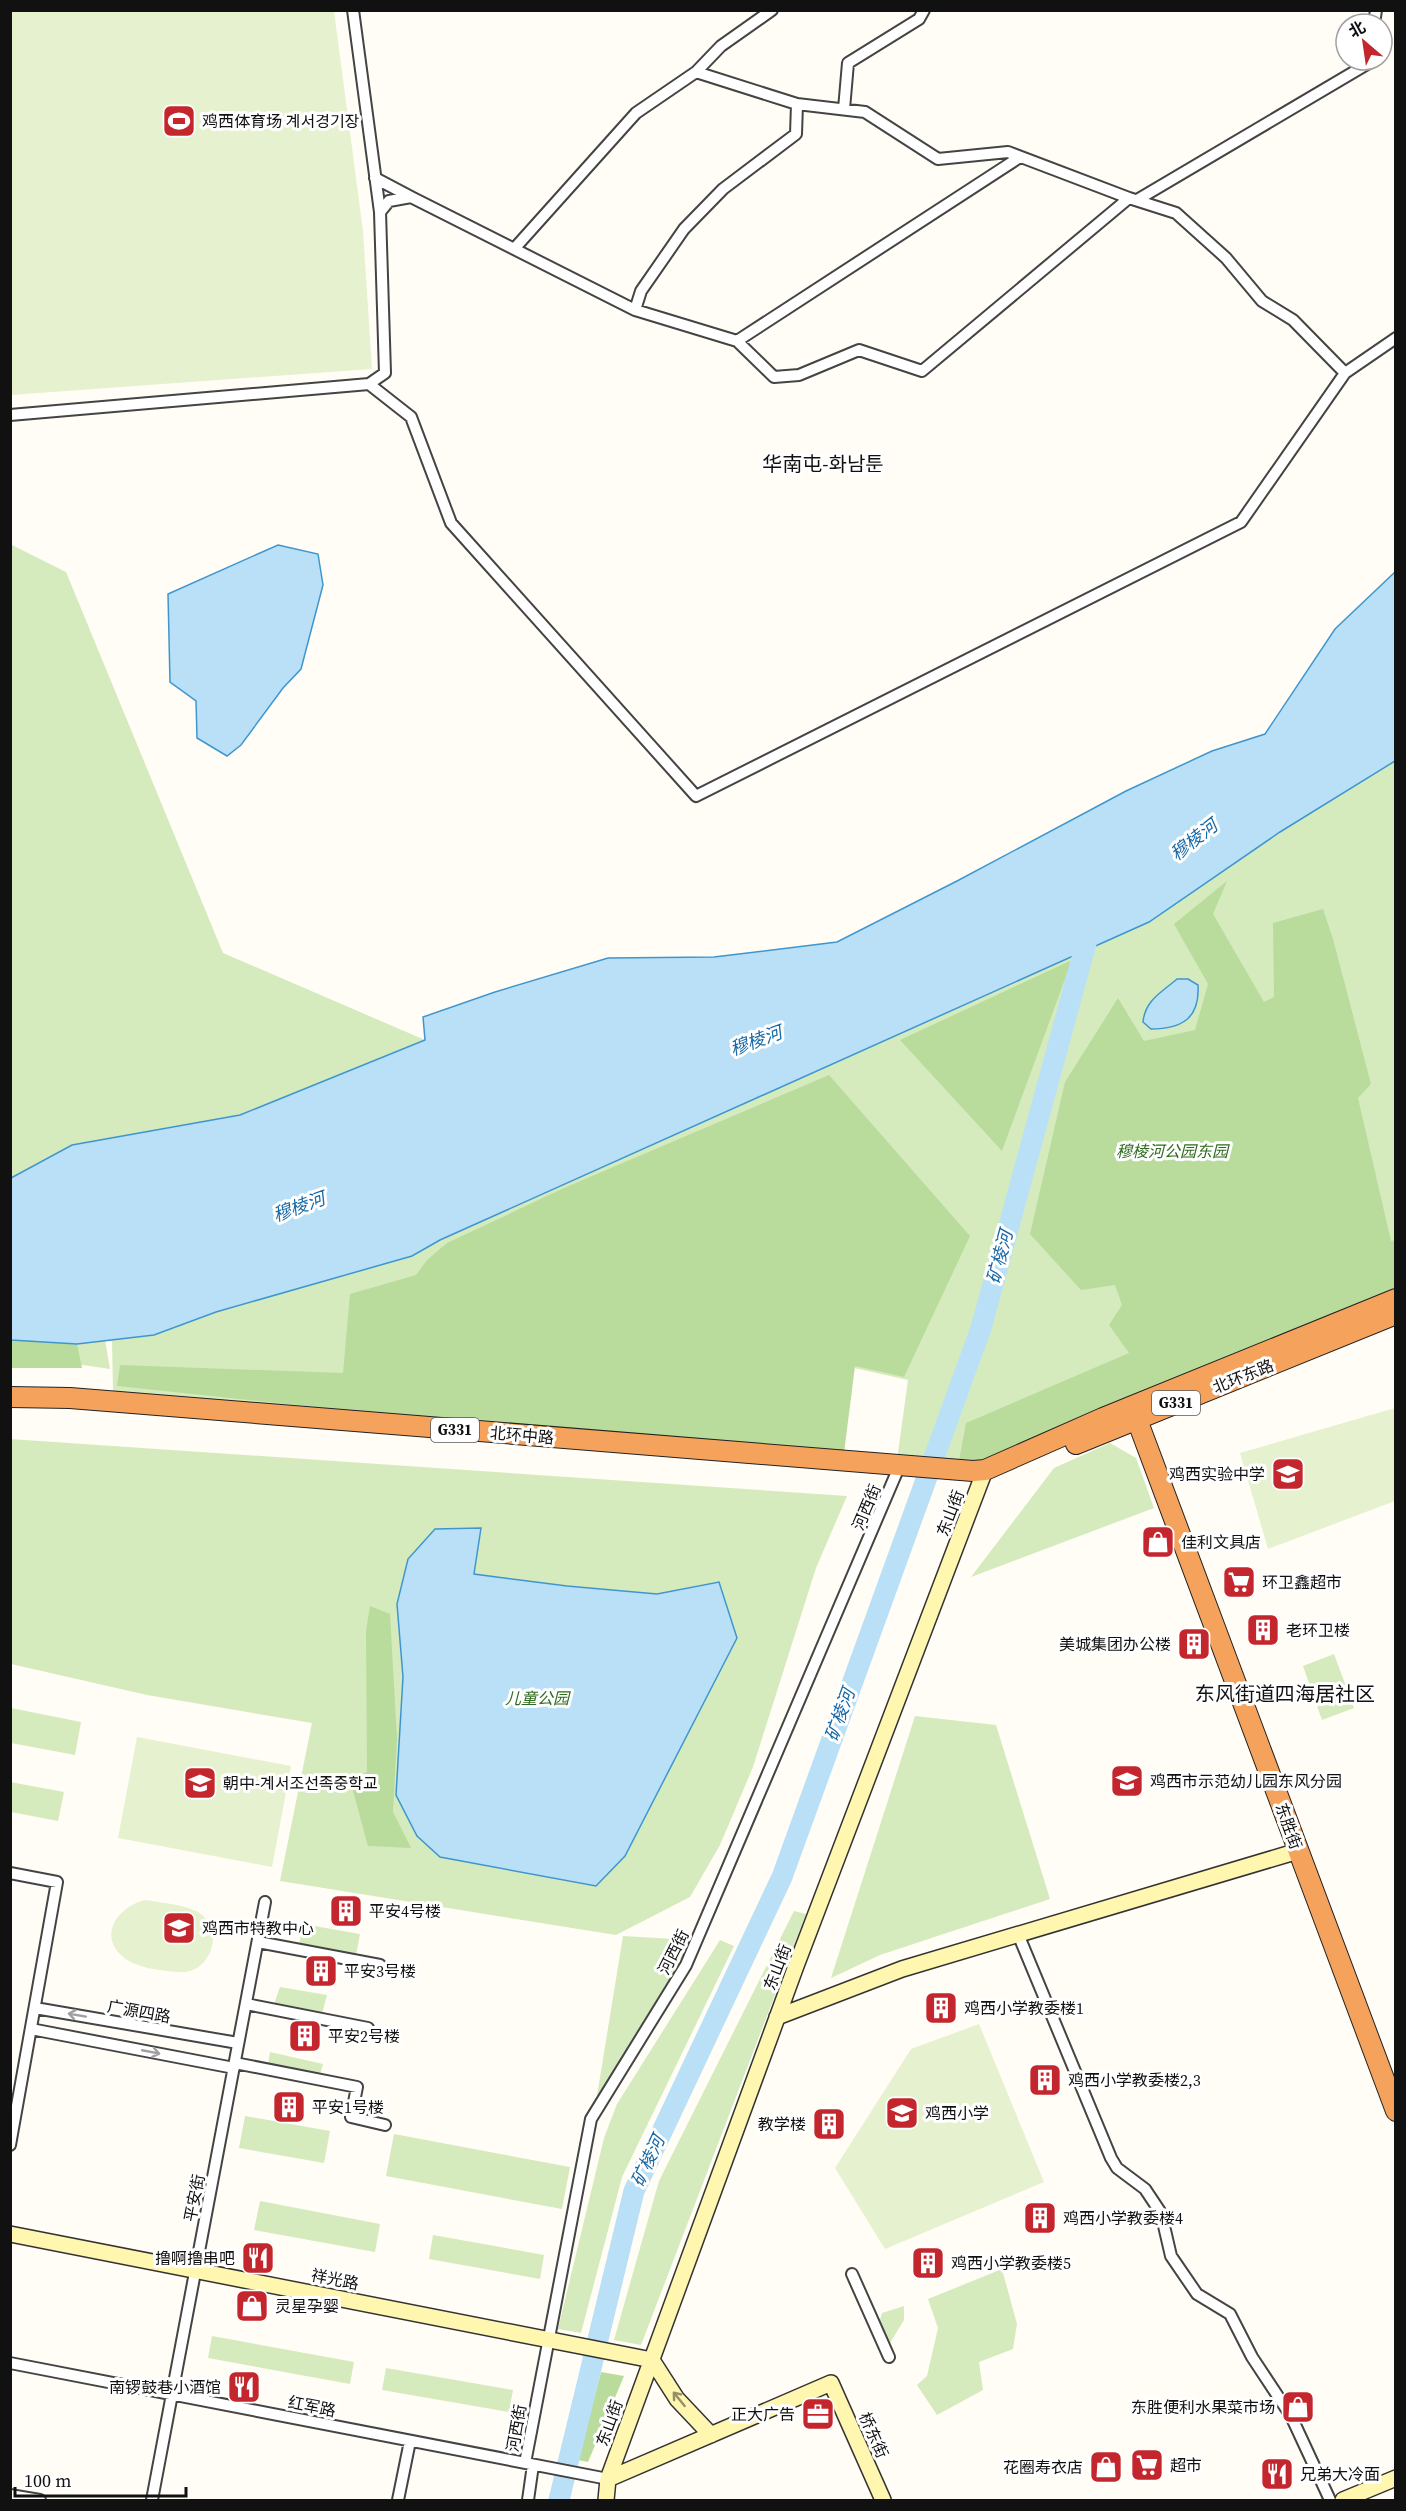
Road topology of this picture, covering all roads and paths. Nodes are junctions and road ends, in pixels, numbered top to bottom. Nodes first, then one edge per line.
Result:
1 (353, 10) edge
2 (772, 10) edge
3 (924, 10) edge
4 (696, 72) junction
5 (1353, 72) edge
6 (797, 104) junction
7 (844, 109) junction
8 (1020, 157) junction
9 (375, 178) junction
10 (411, 197) junction
11 (1133, 199) junction
12 (380, 212) junction
13 (514, 249) junction
14 (635, 310) junction
15 (1395, 338) edge
16 (737, 341) junction
17 (1345, 373) junction
18 (369, 384) junction
19 (10, 415) edge
20 (1395, 1299) edge
21 (1395, 1314) edge
22 (10, 1397) edge
23 (10, 1408) edge
24 (1135, 1413) junction
25 (897, 1472) junction
26 (959, 1477) joint
27 (983, 1477) junction
28 (1298, 1851) junction
29 (10, 1873) edge
30 (265, 1902) dead end
31 (1018, 1934) junction
32 (258, 1942) junction
33 (380, 1965) dead end
34 (246, 2004) junction
35 (35, 2008) junction
36 (777, 2018) junction
37 (368, 2028) dead end
38 (31, 2029) junction
39 (238, 2043) junction
40 (234, 2065) junction
41 (10, 2074) edge
42 (23, 2076) junction
43 (1395, 2111) edge
44 (385, 2125) dead end
45 (10, 2145) edge
46 (10, 2234) edge
47 (195, 2270) junction
48 (852, 2274) dead end
49 (547, 2339) junction
50 (889, 2357) dead end
51 (652, 2360) junction
52 (10, 2363) edge
53 (172, 2395) junction
54 (711, 2435) junction
55 (410, 2441) junction
56 (528, 2463) junction
57 (603, 2478) junction
58 (1395, 2478) edge
59 (10, 2495) edge
60 (40, 2500) edge
61 (152, 2500) edge
62 (398, 2500) edge
63 (528, 2500) edge
64 (606, 2500) edge
65 (883, 2500) edge
66 (1330, 2500) edge
67 (1343, 2500) edge

1 - 9 street
2 - 4 street
3 - 7 street
4 - 6 street
4 - 13 street
5 - 11 street
6 - 7 street
6 - 14 street
7 - 8 street
8 - 11 street
8 - 16 street
9 - 10 street
9 - 12 street
10 - 12 street
10 - 13 street
11 - 16 street
11 - 17 street
12 - 18 street
13 - 14 street
14 - 16 street
15 - 17 street
17 - 18 street
18 - 19 street
20 - 24 highway, 北环东路 / G331
21 - 24 highway, 北环东路 / G331
22 - 25 highway, 北环中路 / G331
23 - 25 highway, 北环中路 / G331
24 - 27 highway, 北环东路 / G331
24 - 28 highway, 东胜街
25 - 26 highway, 北环中路 / G331
25 - 49 street, 河西街
26 - 27 highway, 北环东路 / G331
27 - 36 street, 东山街
28 - 31 street
28 - 43 highway, 东胜街
29 - 35 street
30 - 32 street, 平安街
31 - 36 street
31 - 66 street
32 - 33 street
32 - 34 street, 平安街
34 - 37 street
34 - 39 street, 平安街
35 - 38 street
39 -> 35 street, 广源四路
36 - 51 street, 东山街
38 -> 40 street
38 - 42 street
39 - 40 street, 平安街
40 - 44 street
40 - 47 street, 平安街
41 - 42 street
42 - 45 street
46 - 47 street, 祥光路
47 - 49 street, 祥光路
47 - 53 street, 平安街
48 - 50 street
49 - 51 street, 祥光路
49 - 56 street, 河西街
54 -> 51 street
51 - 57 street, 东山街
52 - 53 street, 红军路
53 - 55 street, 红军路
53 - 61 street, 平安街
54 - 57 street
54 - 65 street, 桥东街
55 - 56 street, 红军路
55 - 62 street
56 - 57 street, 红军路
56 - 63 street, 河西街
57 - 64 street, 东山街
58 - 67 street
59 - 60 street

